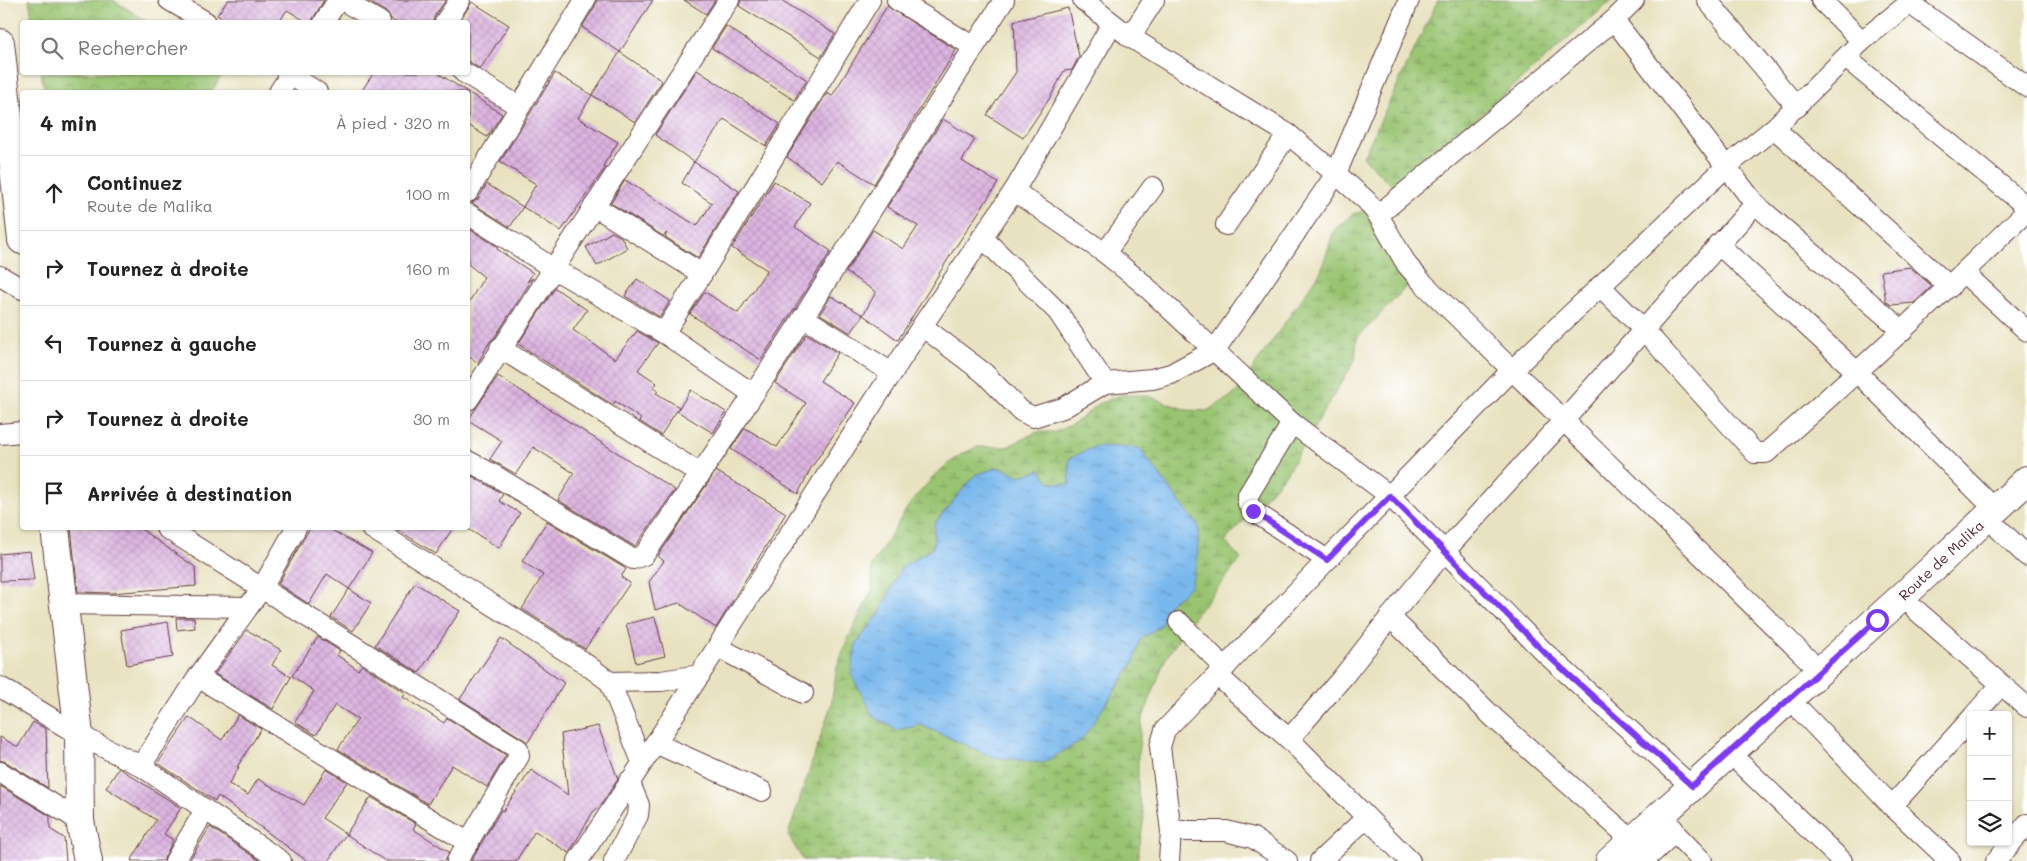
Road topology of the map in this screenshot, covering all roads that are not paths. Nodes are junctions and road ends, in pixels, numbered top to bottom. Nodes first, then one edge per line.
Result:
1 (170, 0) edge
2 (338, 0) edge
3 (342, 0) edge
4 (460, 0) edge
5 (585, 0) edge
6 (729, 0) edge
7 (870, 0) edge
8 (897, 0) edge
9 (1004, 0) edge
10 (1083, 0) edge
11 (1154, 0) edge
12 (1409, 0) edge
13 (1634, 0) edge
14 (1707, 0) edge
15 (1821, 0) edge
16 (1911, 1) edge
17 (203, 13) edge
18 (325, 20) edge
19 (377, 20) edge
20 (447, 20) edge
21 (1614, 20) junction
22 (1112, 24) junction
23 (1130, 37) junction
24 (1862, 41) junction
25 (0, 43) edge
26 (974, 47) junction
27 (1846, 58) junction
28 (288, 75) edge
29 (292, 75) edge
30 (468, 75) edge
31 (2027, 87) edge
32 (280, 90) edge
33 (315, 90) edge
34 (1797, 106) junction
35 (520, 107) junction
36 (1774, 128) junction
37 (1288, 134) junction
38 (1726, 167) junction
39 (1336, 174) junction
40 (470, 186) edge
41 (1153, 187) dead end
42 (1014, 191) junction
43 (1755, 204) junction
44 (594, 206) junction
45 (2027, 209) edge
46 (470, 215) edge
47 (1378, 215) junction
48 (20, 222) edge
49 (1226, 225) dead end
50 (982, 237) junction
51 (1718, 244) junction
52 (1105, 253) junction
53 (554, 269) junction
54 (1964, 273) junction
55 (702, 274) junction
56 (0, 276) edge
57 (1600, 286) junction
58 (1950, 287) junction
59 (20, 289) edge
60 (803, 317) junction
61 (922, 326) junction
62 (1643, 329) junction
63 (1903, 331) junction
64 (2027, 331) edge
65 (664, 333) junction
66 (500, 348) junction
67 (1215, 350) junction
68 (1511, 371) junction
69 (892, 373) junction
70 (1858, 373) junction
71 (1104, 383) junction
72 (753, 394) junction
73 (470, 397) edge
74 (1564, 420) junction
75 (1292, 422) junction
76 (20, 432) edge
77 (0, 434) edge
78 (470, 462) edge
79 (701, 474) junction
80 (2027, 480) edge
81 (1390, 496) junction
82 (2027, 504) edge
83 (1997, 519) junction
84 (55, 530) edge
85 (169, 530) edge
86 (295, 530) edge
87 (379, 530) edge
88 (1444, 552) junction
89 (2027, 556) edge
90 (1327, 560) junction
91 (262, 588) junction
92 (64, 604) junction
93 (248, 607) junction
94 (1916, 610) junction
95 (1390, 617) junction
96 (1180, 622) dead end
97 (718, 647) junction
98 (1820, 671) junction
99 (1222, 672) junction
100 (700, 675) junction
101 (198, 677) junction
102 (610, 682) junction
103 (2001, 685) junction
104 (0, 687) edge
105 (803, 693) dead end
106 (2027, 707) edge
107 (1978, 711) edge
108 (1802, 712) junction
109 (1967, 723) edge
110 (79, 735) junction
111 (1289, 739) junction
112 (655, 742) junction
113 (642, 762) junction
114 (1741, 764) junction
115 (141, 766) junction
116 (0, 772) edge
117 (630, 781) junction
118 (1692, 786) junction
119 (762, 791) dead end
120 (1892, 806) junction
121 (205, 810) junction
122 (1366, 818) junction
123 (80, 821) junction
124 (2027, 824) edge
125 (1672, 830) junction
126 (1171, 831) junction
127 (469, 843) junction
128 (1635, 850) edge
129 (1834, 858) edge
130 (88, 861) edge
131 (175, 861) edge
132 (281, 861) edge
133 (457, 861) edge
134 (578, 861) edge
135 (614, 861) edge
136 (1169, 861) edge
137 (1287, 861) edge
138 (1320, 861) edge
139 (1410, 861) edge
140 (1610, 861) edge
141 (1702, 861) edge
142 (1950, 861) edge
143 (1996, 861) edge

1 - 17 street
2 - 18 street
3 - 19 street
4 - 20 street
5 - 35 street
6 - 44 street
7 - 55 street
8 - 26 street
9 - 26 street
10 - 22 street
11 - 23 street
12 - 39 street
13 - 21 street
14 - 34 street
15 - 24 street
16 - 24 street
16 - 31 street
21 - 38 street
21 - 47 street
22 - 23 street
22 - 42 street
23 - 37 street
24 - 27 street
25 - 48 main road
26 - 60 street
27 - 34 street
27 - 45 street
28 - 32 street
29 - 33 street
30 - 35 street
34 - 36 street
35 - 40 street
36 - 38 street
36 - 58 street
37 - 39 street
37 - 49 street
38 - 43 street
38 - 57 street
39 - 47 street
39 - 67 street
41 - 52 street
42 - 50 street
42 - 52 street
43 - 51 street
43 - 63 street
44 - 53 street
44 - 55 street
45 - 54 street
46 - 53 street
47 - 68 street
50 - 61 street
50 - 71 street
51 - 62 street
51 - 70 street
52 - 67 street
53 - 65 street
53 - 66 street
54 - 58 street
54 - 64 street
55 - 65 street
56 - 59 street
57 - 62 street
57 - 68 street
58 - 63 street
60 - 69 street
60 - 72 street
61 - 69 street
61 - 71 street
62 - 70 street
62 - 74 street
63 - 70 street
65 - 72 street
66 - 73 street
66 - 79 street
67 - 71 street
67 - 75 street
68 - 74 street
68 - 81 street
69 - 97 street
70 - 83 street
72 - 79 street
74 - 88 street
74 - 98 street
75 - 81 street
75 - 90 street
76 - 77 street
78 - 79 street
80 - 83 main road, Route de Malika
81 - 88 street
81 - 90 street
82 - 83 main road, Route de Malika
83 - 89 street
83 - 94 main road, Route de Malika
83 - 98 main road, Route de Malika
84 - 92 main road
85 - 91 street
86 - 91 street
87 - 102 street
88 - 95 street
88 - 118 street
90 - 99 street
91 - 93 street
91 - 127 street
92 - 93 street
92 - 110 main road
93 - 101 street
94 - 103 street
94 - 108 main road, Route de Malika
95 - 111 street
95 - 128 street
96 - 99 street
97 - 100 street
97 - 105 street
98 - 118 main road, Route de Malika
99 - 111 street
99 - 126 street
100 - 102 street
100 - 112 street
101 - 115 street
101 - 127 street
102 - 113 street
103 - 106 street
103 - 107 street
104 - 110 street
108 - 114 main road, Route de Malika
108 - 120 street
109 - 120 street
110 - 115 street
110 - 123 main road
111 - 122 street
112 - 113 street
112 - 119 street
113 - 117 street
114 - 125 main road, Route de Malika
114 - 129 street
115 - 121 street
116 - 123 street
117 - 134 street
117 - 135 street
118 - 128 main road, Route de Malika
120 - 142 street
121 - 131 street
121 - 132 street
122 - 138 street
122 - 139 street
123 - 130 main road
124 - 143 street
125 - 128 main road, Route de Malika
125 - 141 street
126 - 136 street
126 - 137 street
127 - 133 street
128 - 140 main road, Route de Malika

